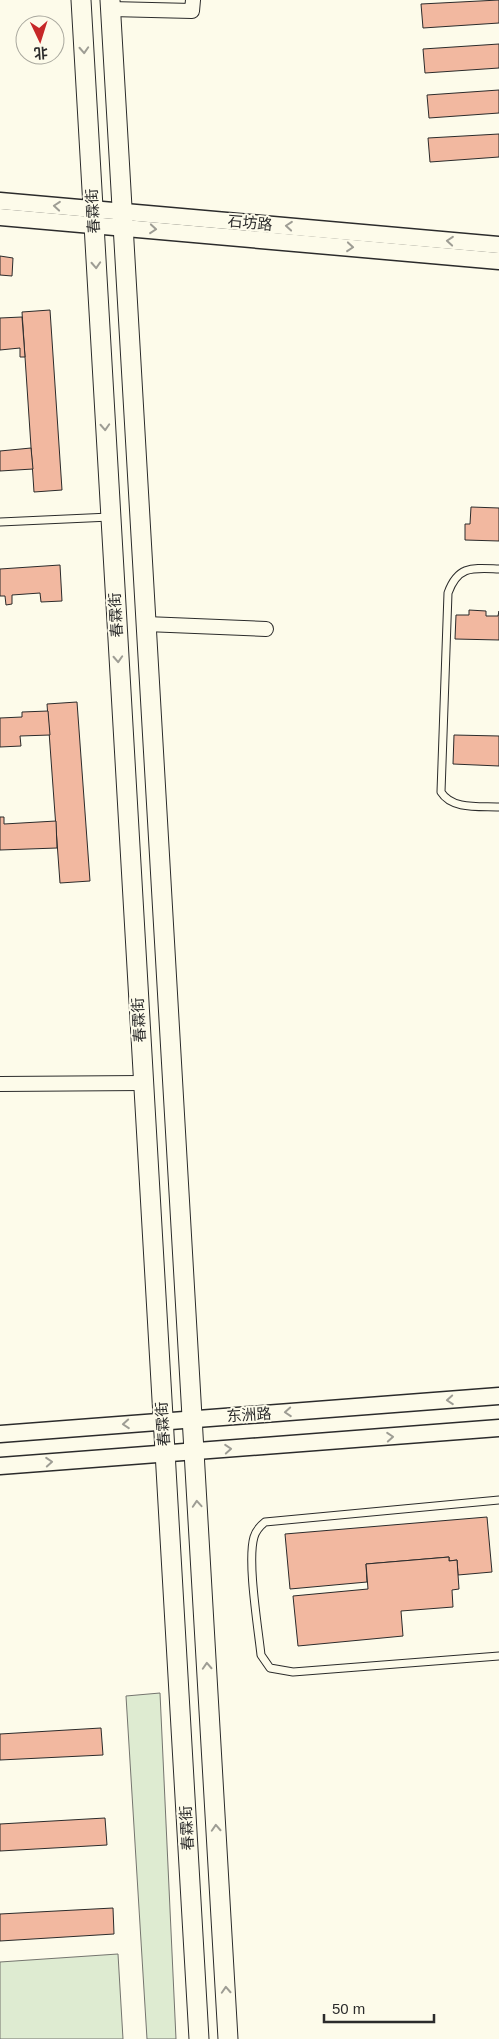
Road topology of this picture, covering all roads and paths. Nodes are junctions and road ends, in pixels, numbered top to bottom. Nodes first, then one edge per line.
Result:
1 (193, 0) edge
2 (81, 1) edge
3 (111, 4) edge
4 (0, 201) edge
5 (0, 217) edge
6 (93, 217) junction
7 (123, 219) junction
8 (499, 245) edge
9 (499, 260) edge
10 (110, 517) junction
11 (0, 522) edge
12 (499, 568) edge
13 (146, 624) junction
14 (266, 629) dead end
15 (499, 807) edge
16 (142, 1083) junction
17 (0, 1084) edge
18 (499, 1396) edge
19 (192, 1419) junction
20 (163, 1422) junction
21 (499, 1428) edge
22 (0, 1434) edge
23 (194, 1451) junction
24 (165, 1453) junction
25 (0, 1466) edge
26 (499, 1500) edge
27 (499, 1656) edge
28 (199, 2039) edge
29 (228, 2039) edge

1 - 3 street
2 -> 6 main road, 春霖街
3 - 7 main road, 春霖街
6 -> 4 street, 石坊路
5 - 6 street, 石坊路
6 - 7 street, 石坊路
6 -> 10 main road, 春霖街
8 -> 7 street, 石坊路
7 -> 9 street, 石坊路
7 - 13 main road, 春霖街
10 - 11 lane
10 -> 16 main road, 春霖街
12 - 15 lane
13 - 14 street
13 - 19 main road, 春霖街
16 - 17 street
16 - 20 main road, 春霖街
18 -> 19 street, 东洲路
19 - 20 street, 东洲路
19 - 23 main road, 春霖街
20 -> 22 street, 东洲路
20 - 24 main road, 春霖街
23 -> 21 street
23 - 24 street
29 -> 23 main road, 春霖街
25 -> 24 street
24 - 28 main road, 春霖街
26 - 27 lane

